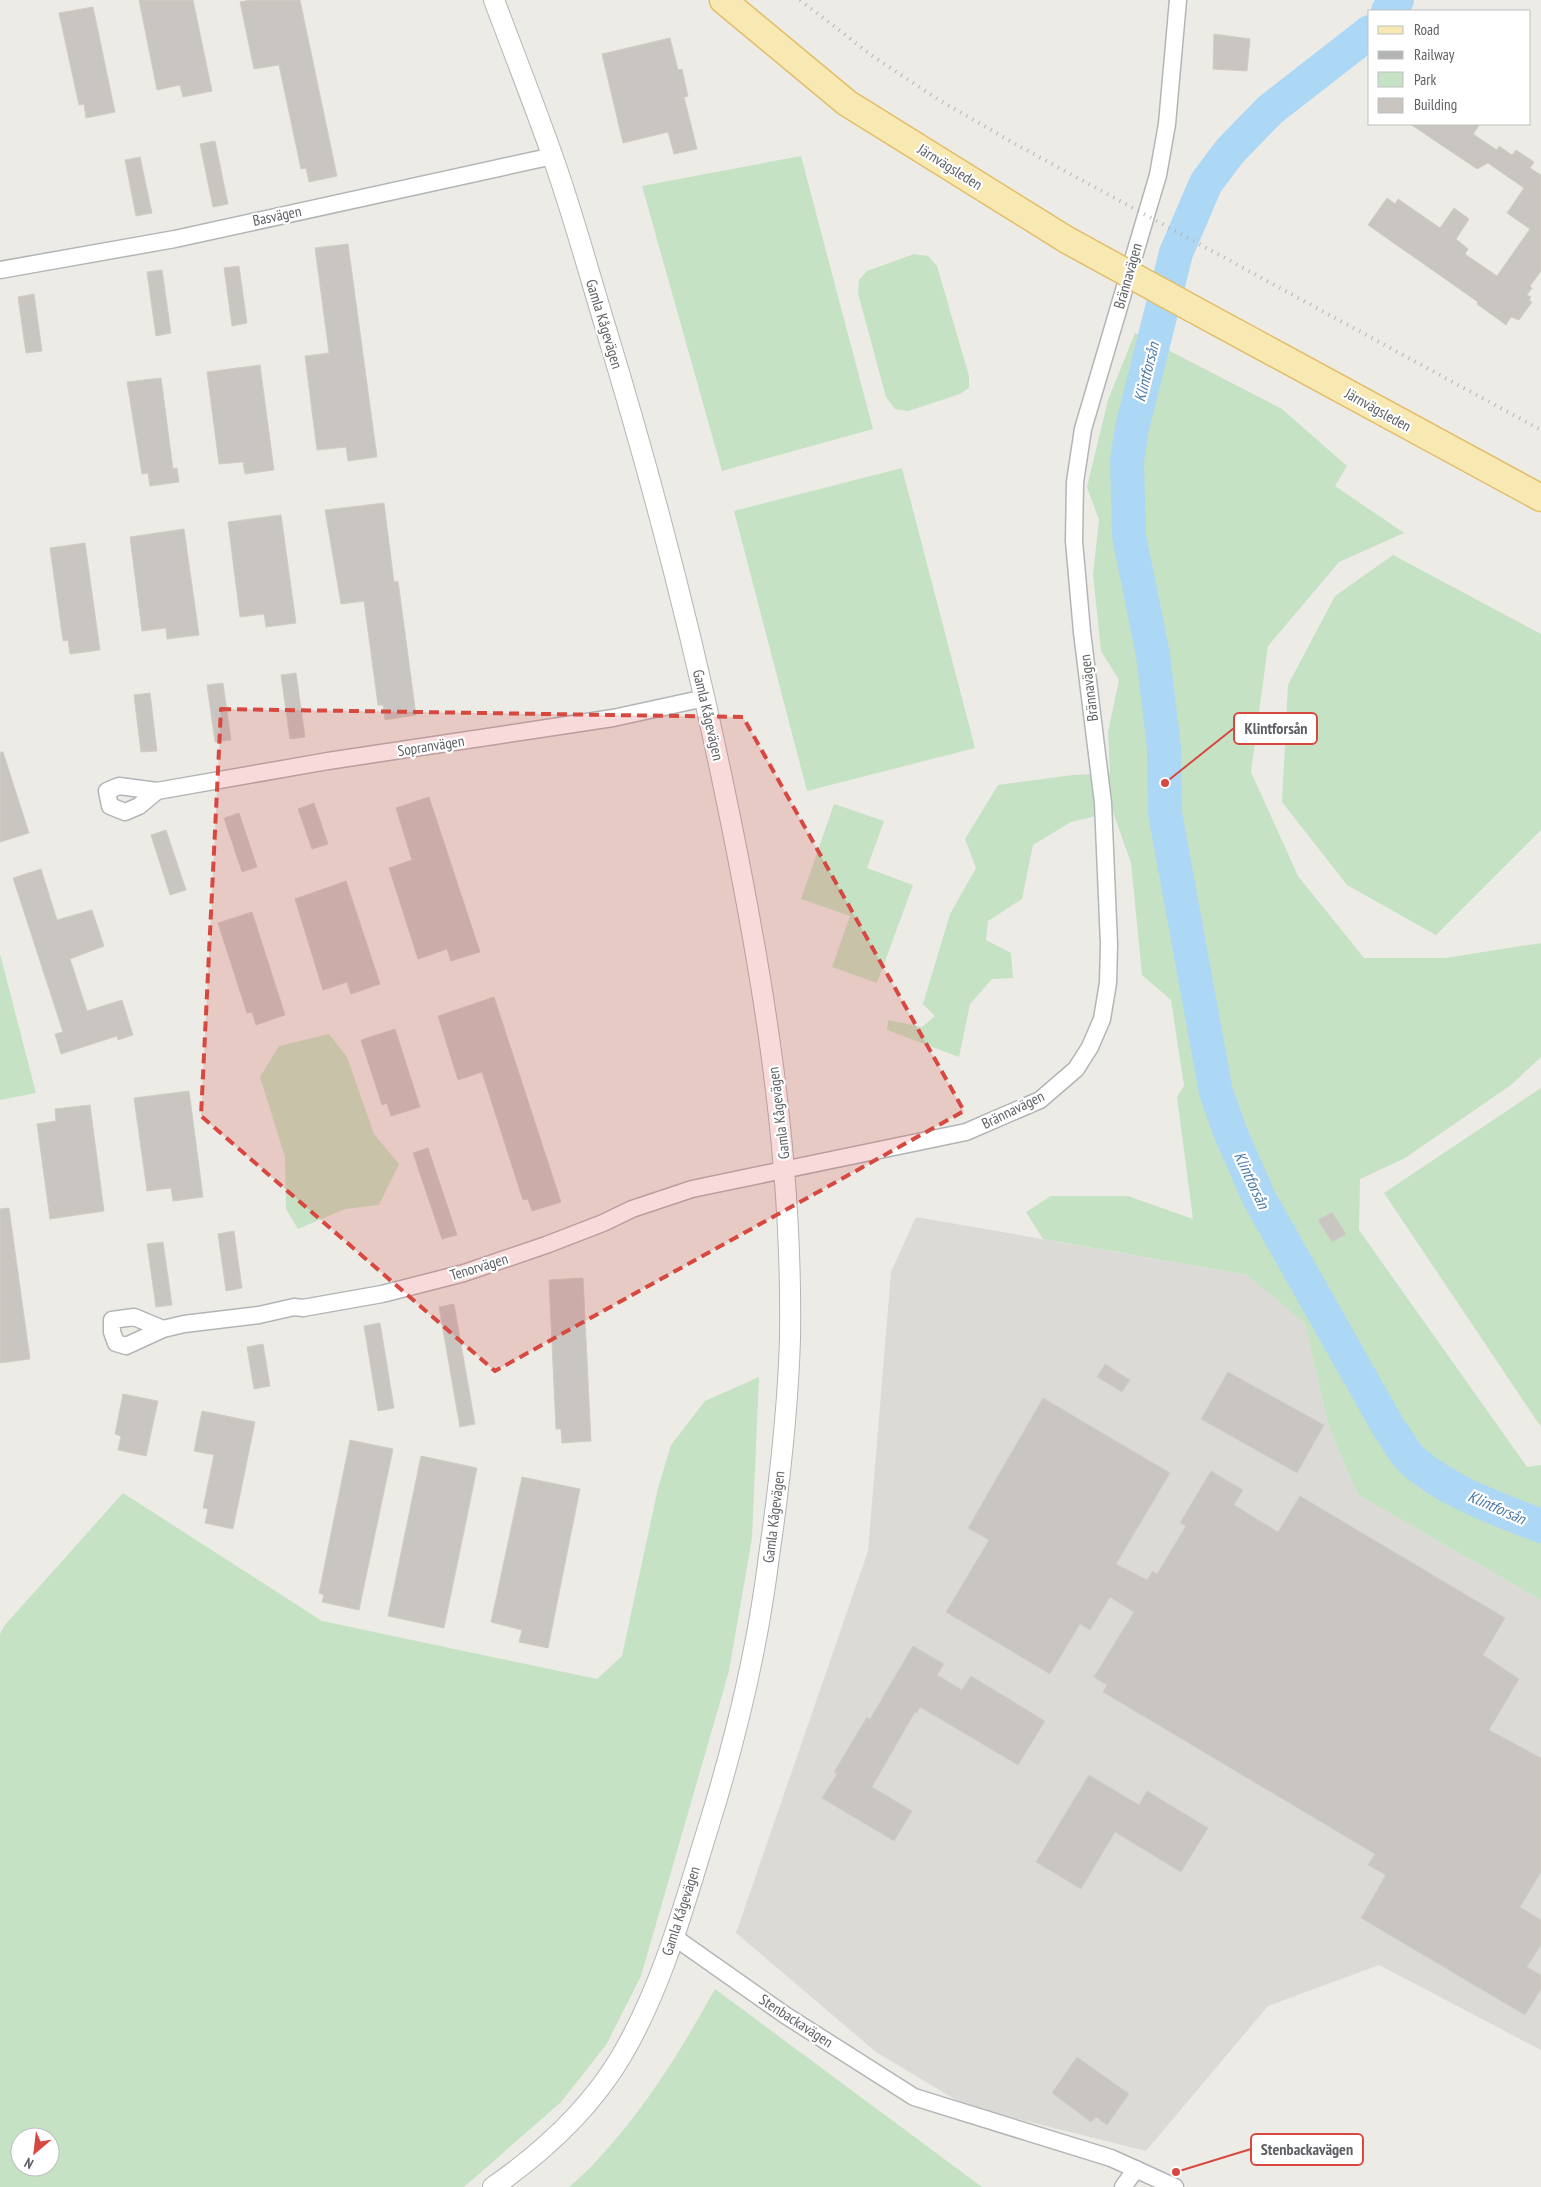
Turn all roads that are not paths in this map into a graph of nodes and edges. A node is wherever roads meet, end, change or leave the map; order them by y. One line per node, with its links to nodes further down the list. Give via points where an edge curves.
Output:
1 (494, 0): 4 (street, Gamla Kågevägen)
2 (724, 0): 6 (main road, Järnvägsleden, bridge, via 847,103 1067,240)
3 (1178, 0): 9 (street, Brännavägen, via 1167,124 1158,175 1083,429 1075,482 1075,550 1082,632 1103,803 1109,944 1108,983 1102,1019 1090,1047 1076,1068 1040,1100 966,1132)
4 (553, 156): 5 (street, Basvägen, via 175,239); 7 (street, Gamla Kågevägen, via 641,444)
5 (0, 270)
6 (1541, 498)
7 (706, 698): 8 (street, Sopranvägen, via 613,718); 9 (street, Gamla Kågevägen, via 749,907 770,1033)
8 (157, 790)
9 (785, 1169): 10 (street, Tenorvägen, via 692,1189 464,1273 382,1294); 11 (street, Gamla Kågevägen, via 790,1343 778,1490 765,1590 749,1676 715,1805)
10 (163, 1329)
11 (674, 1937): 12 (street, Stenbackavägen, via 785,2015 914,2097 1111,2158); 13 (street, Gamla Kågevägen, via 642,2017 614,2067 582,2109 548,2143)
12 (1136, 2169): 14 (street); 15 (street, Stenbackavägen)
13 (494, 2187)
14 (1123, 2187)
15 (1175, 2187)

